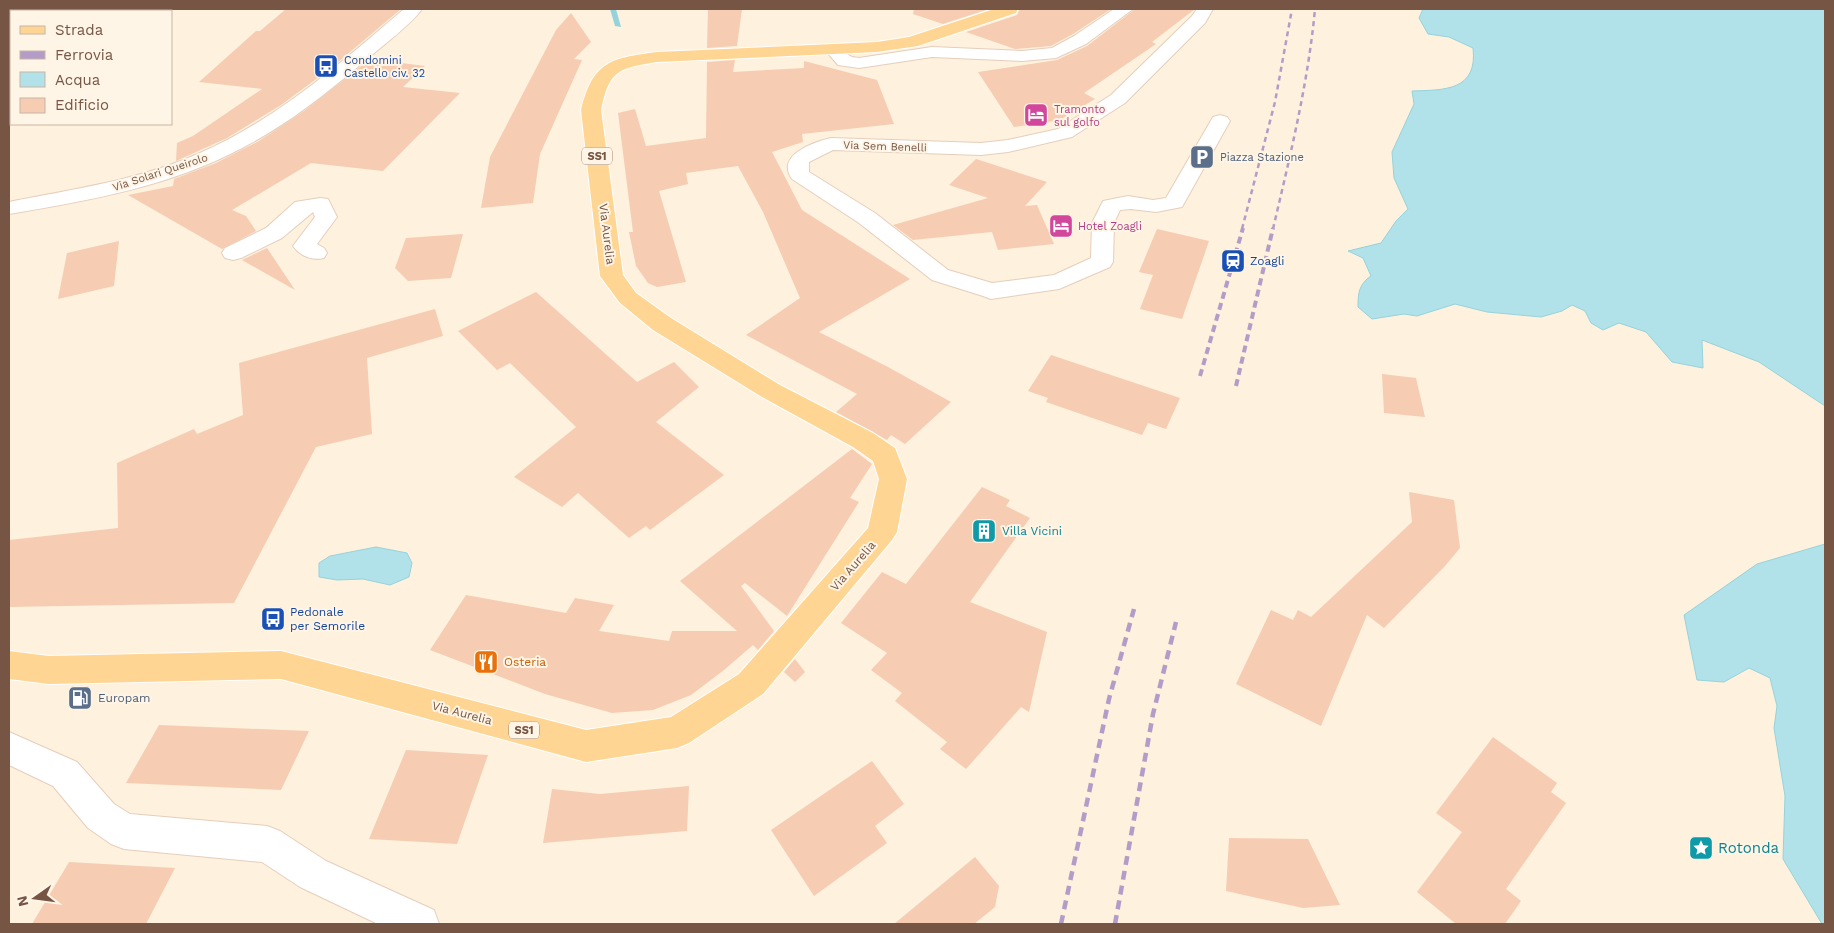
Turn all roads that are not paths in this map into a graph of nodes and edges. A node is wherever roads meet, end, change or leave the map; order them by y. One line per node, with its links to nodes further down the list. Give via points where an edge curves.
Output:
1 (414, 9): 7 (street, Via Solari Queirolo, via 342,71 263,129 206,158 127,185)
2 (1010, 9): 5 (main road, Via Aurelia / SS1, via 912,42)
3 (1125, 9): 5 (street, via 1056,53 1022,56 932,52 860,62 844,61)
4 (1205, 9): 6 (street, Via Sem Benelli, via 1199,19 1118,99 1064,133 981,149 831,144 799,160 799,175 867,218 940,275 991,291 1059,282 1102,262 1103,223 1111,206 1123,202 1150,206 1174,202)
5 (834, 50): 10 (main road, Via Aurelia / SS1, via 629,61 608,70 599,81 591,110 612,276 628,298 662,324 763,386 885,455 893,479 882,532 751,684 677,732 586,746 281,665 49,670)
6 (1220, 121)
7 (9, 208)
8 (233, 253): 9 (street, via 274,233 303,207 320,204 326,217 304,246)
9 (316, 253)
10 (9, 665)
11 (9, 748): 12 (street, via 65,774 101,816 124,831 267,844 313,874)
12 (420, 924)

